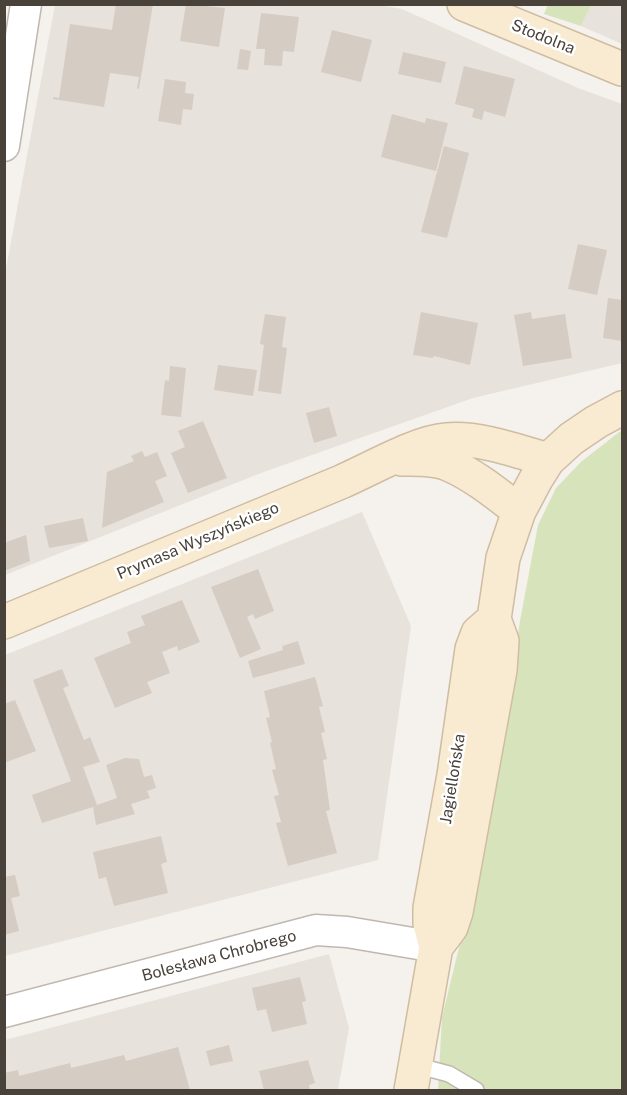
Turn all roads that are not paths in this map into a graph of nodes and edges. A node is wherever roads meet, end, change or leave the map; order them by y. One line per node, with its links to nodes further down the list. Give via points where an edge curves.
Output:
1 (26, 4): 4 (street)
2 (464, 4): 3 (street, Stodolna)
3 (622, 69)
4 (4, 146)
5 (622, 408): 7 (street, via 571,439)
6 (391, 460): 7 (street, Prymasa Wyszyńskiego, via 445,440 483,443); 8 (street, Prymasa Wyszyńskiego, via 447,463); 9 (street, Prymasa Wyszyńskiego)
7 (548, 460): 8 (street)
8 (519, 510): 10 (street, Jagiellońska, via 503,558 494,619 478,633 472,649 430,908)
9 (4, 622)
10 (436, 947): 11 (street, Bolesława Chrobrego, via 316,930); 12 (street, Jagiellońska)
11 (4, 1012)
12 (413, 1078): 13 (lane, via 449,1074)
13 (476, 1090)

